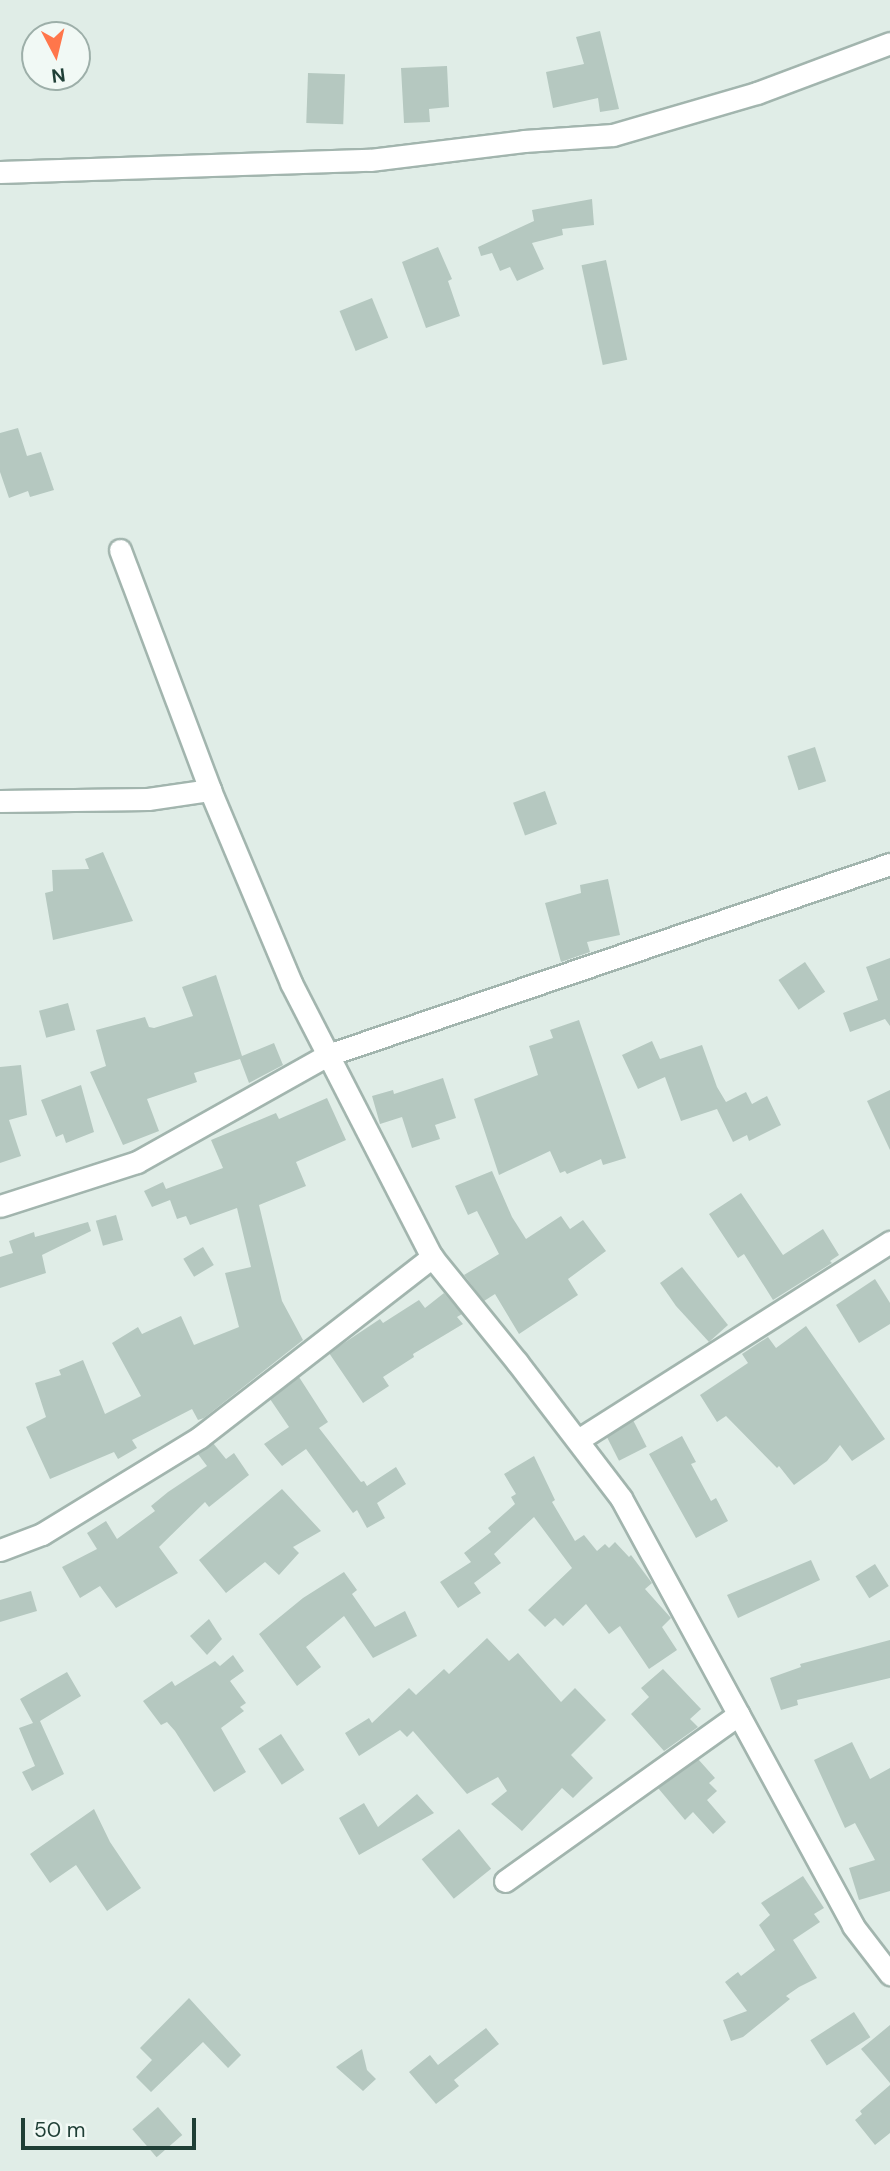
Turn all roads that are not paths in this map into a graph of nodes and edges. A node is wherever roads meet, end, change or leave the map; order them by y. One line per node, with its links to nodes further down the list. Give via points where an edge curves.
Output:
1 (890, 43): 2 (street, via 757,93 613,135 370,160)
2 (0, 172)
3 (120, 550): 4 (street)
4 (210, 790): 5 (street, via 148,799); 7 (street, via 291,984)
5 (0, 801)
6 (890, 864): 7 (street)
7 (328, 1055): 8 (street, via 137,1162); 10 (street)
8 (0, 1206)
9 (890, 1242): 11 (street)
10 (432, 1257): 11 (street); 12 (street, via 200,1437 42,1534)
11 (578, 1440): 13 (street, via 621,1498)
12 (0, 1550)
13 (738, 1714): 14 (street); 15 (street, via 853,1926)
14 (505, 1881)
15 (890, 1974)

